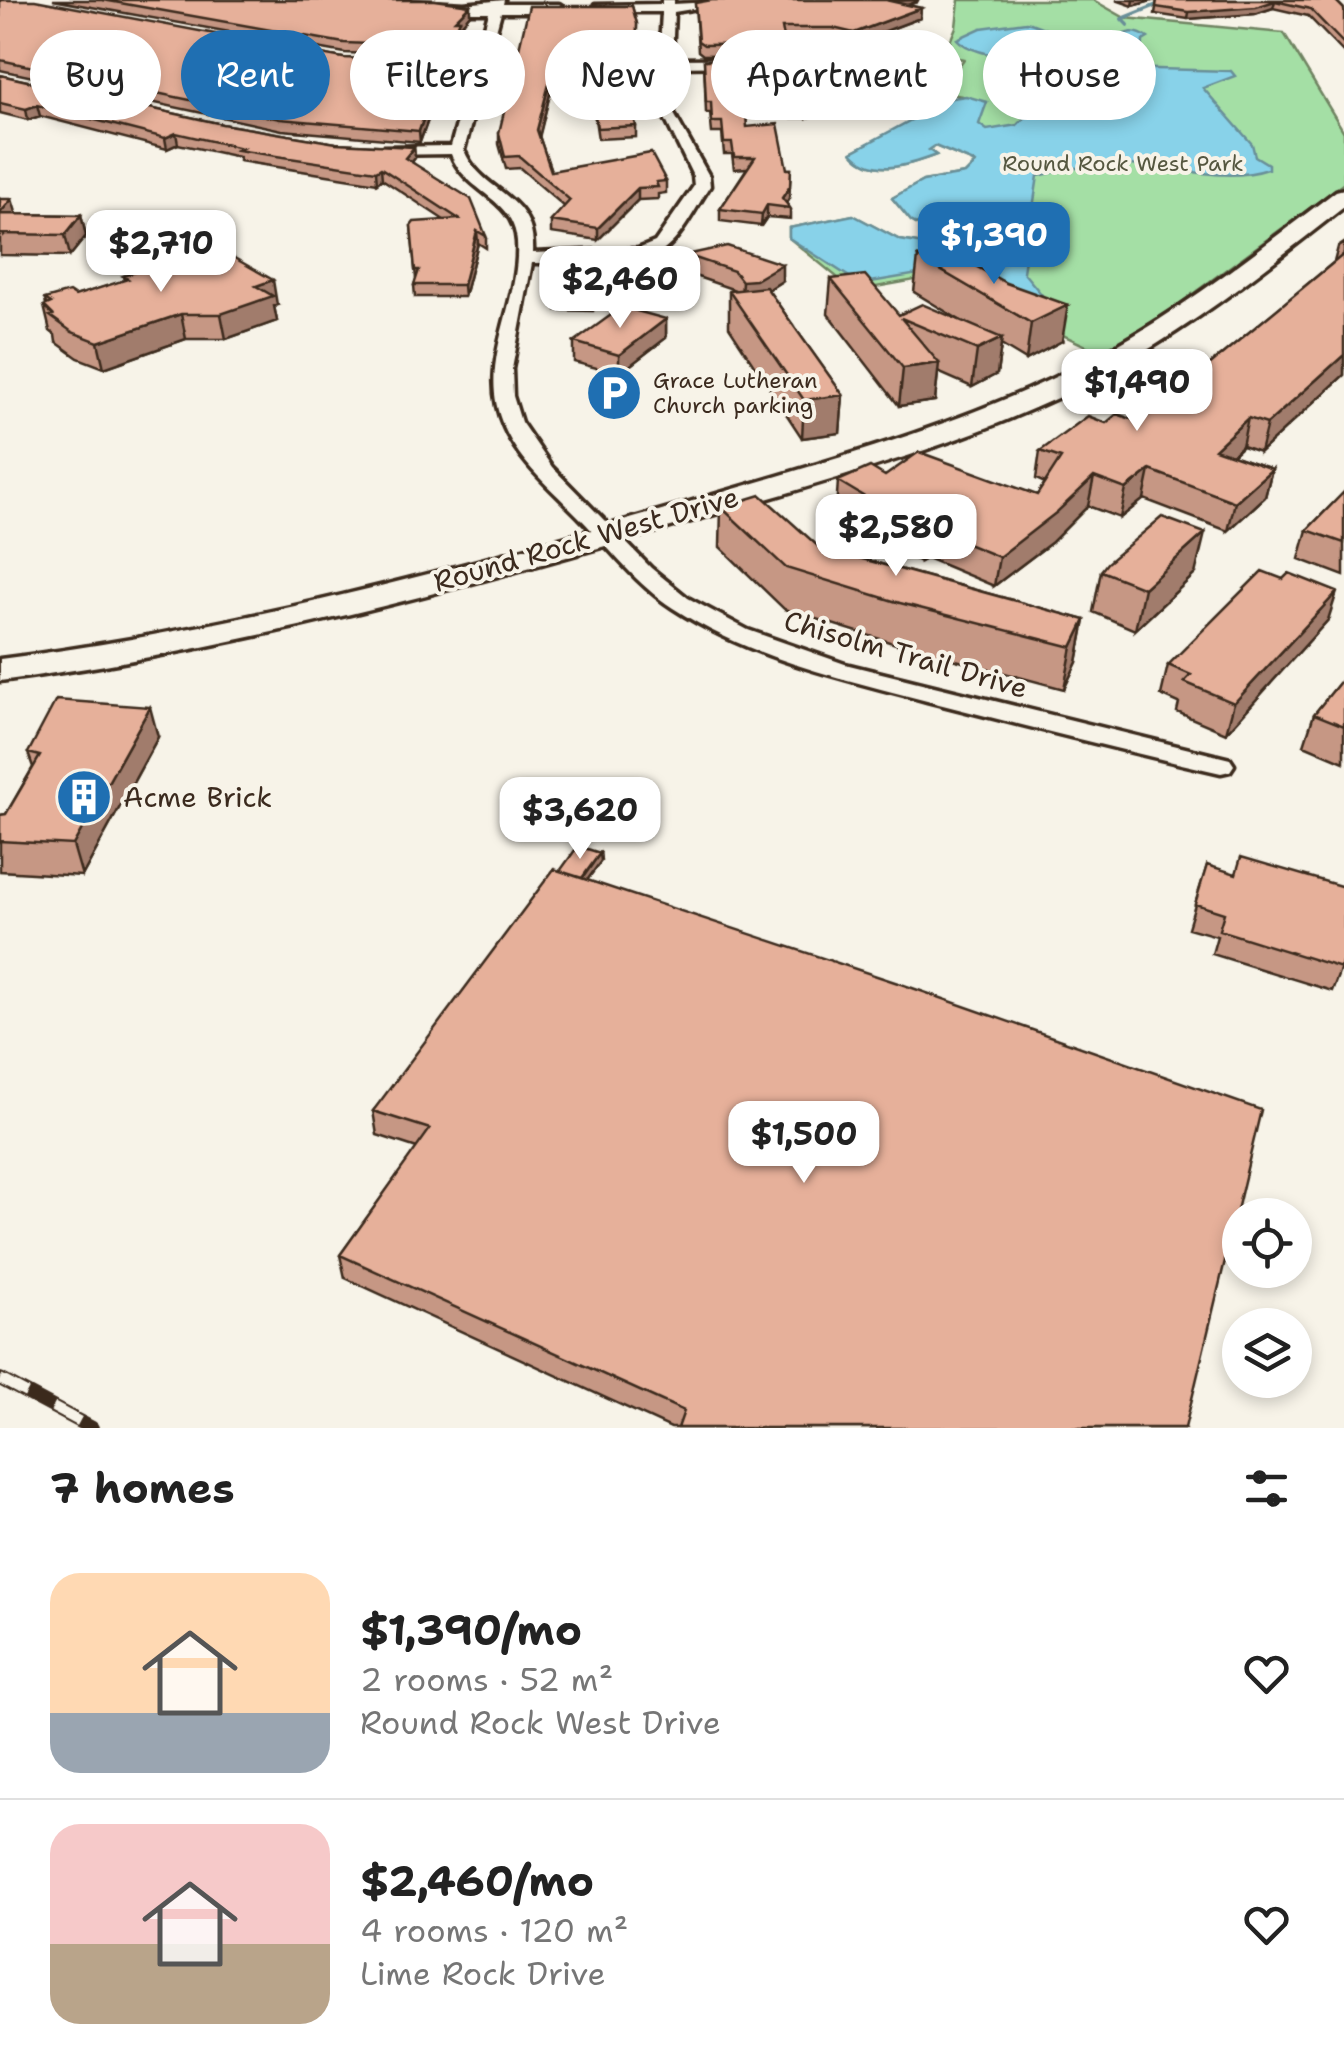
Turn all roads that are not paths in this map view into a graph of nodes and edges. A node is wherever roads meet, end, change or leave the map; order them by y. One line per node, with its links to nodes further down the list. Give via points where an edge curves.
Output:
1 (400, 0): 3 (street)
2 (740, 0): 4 (street)
3 (497, 4): 4 (street); 5 (street)
4 (667, 4): 6 (street)
5 (490, 30)
6 (667, 30)
7 (465, 120): 10 (street)
8 (670, 120): 12 (street, via 701,176 699,196 661,245 642,254)
9 (360, 150): 10 (street)
10 (456, 150): 12 (street, via 473,179 516,212)
11 (1344, 196): 13 (street, Round Rock West Drive, via 1186,314 1020,404 852,464)
12 (524, 258): 13 (street, Chisolm Trail Drive, via 502,380 510,421 528,454)
13 (608, 534): 14 (street, Round Rock West Drive, via 264,628); 15 (street, Chisolm Trail Drive, via 676,600 758,643 1128,746)
14 (0, 670)
15 (1221, 765)

